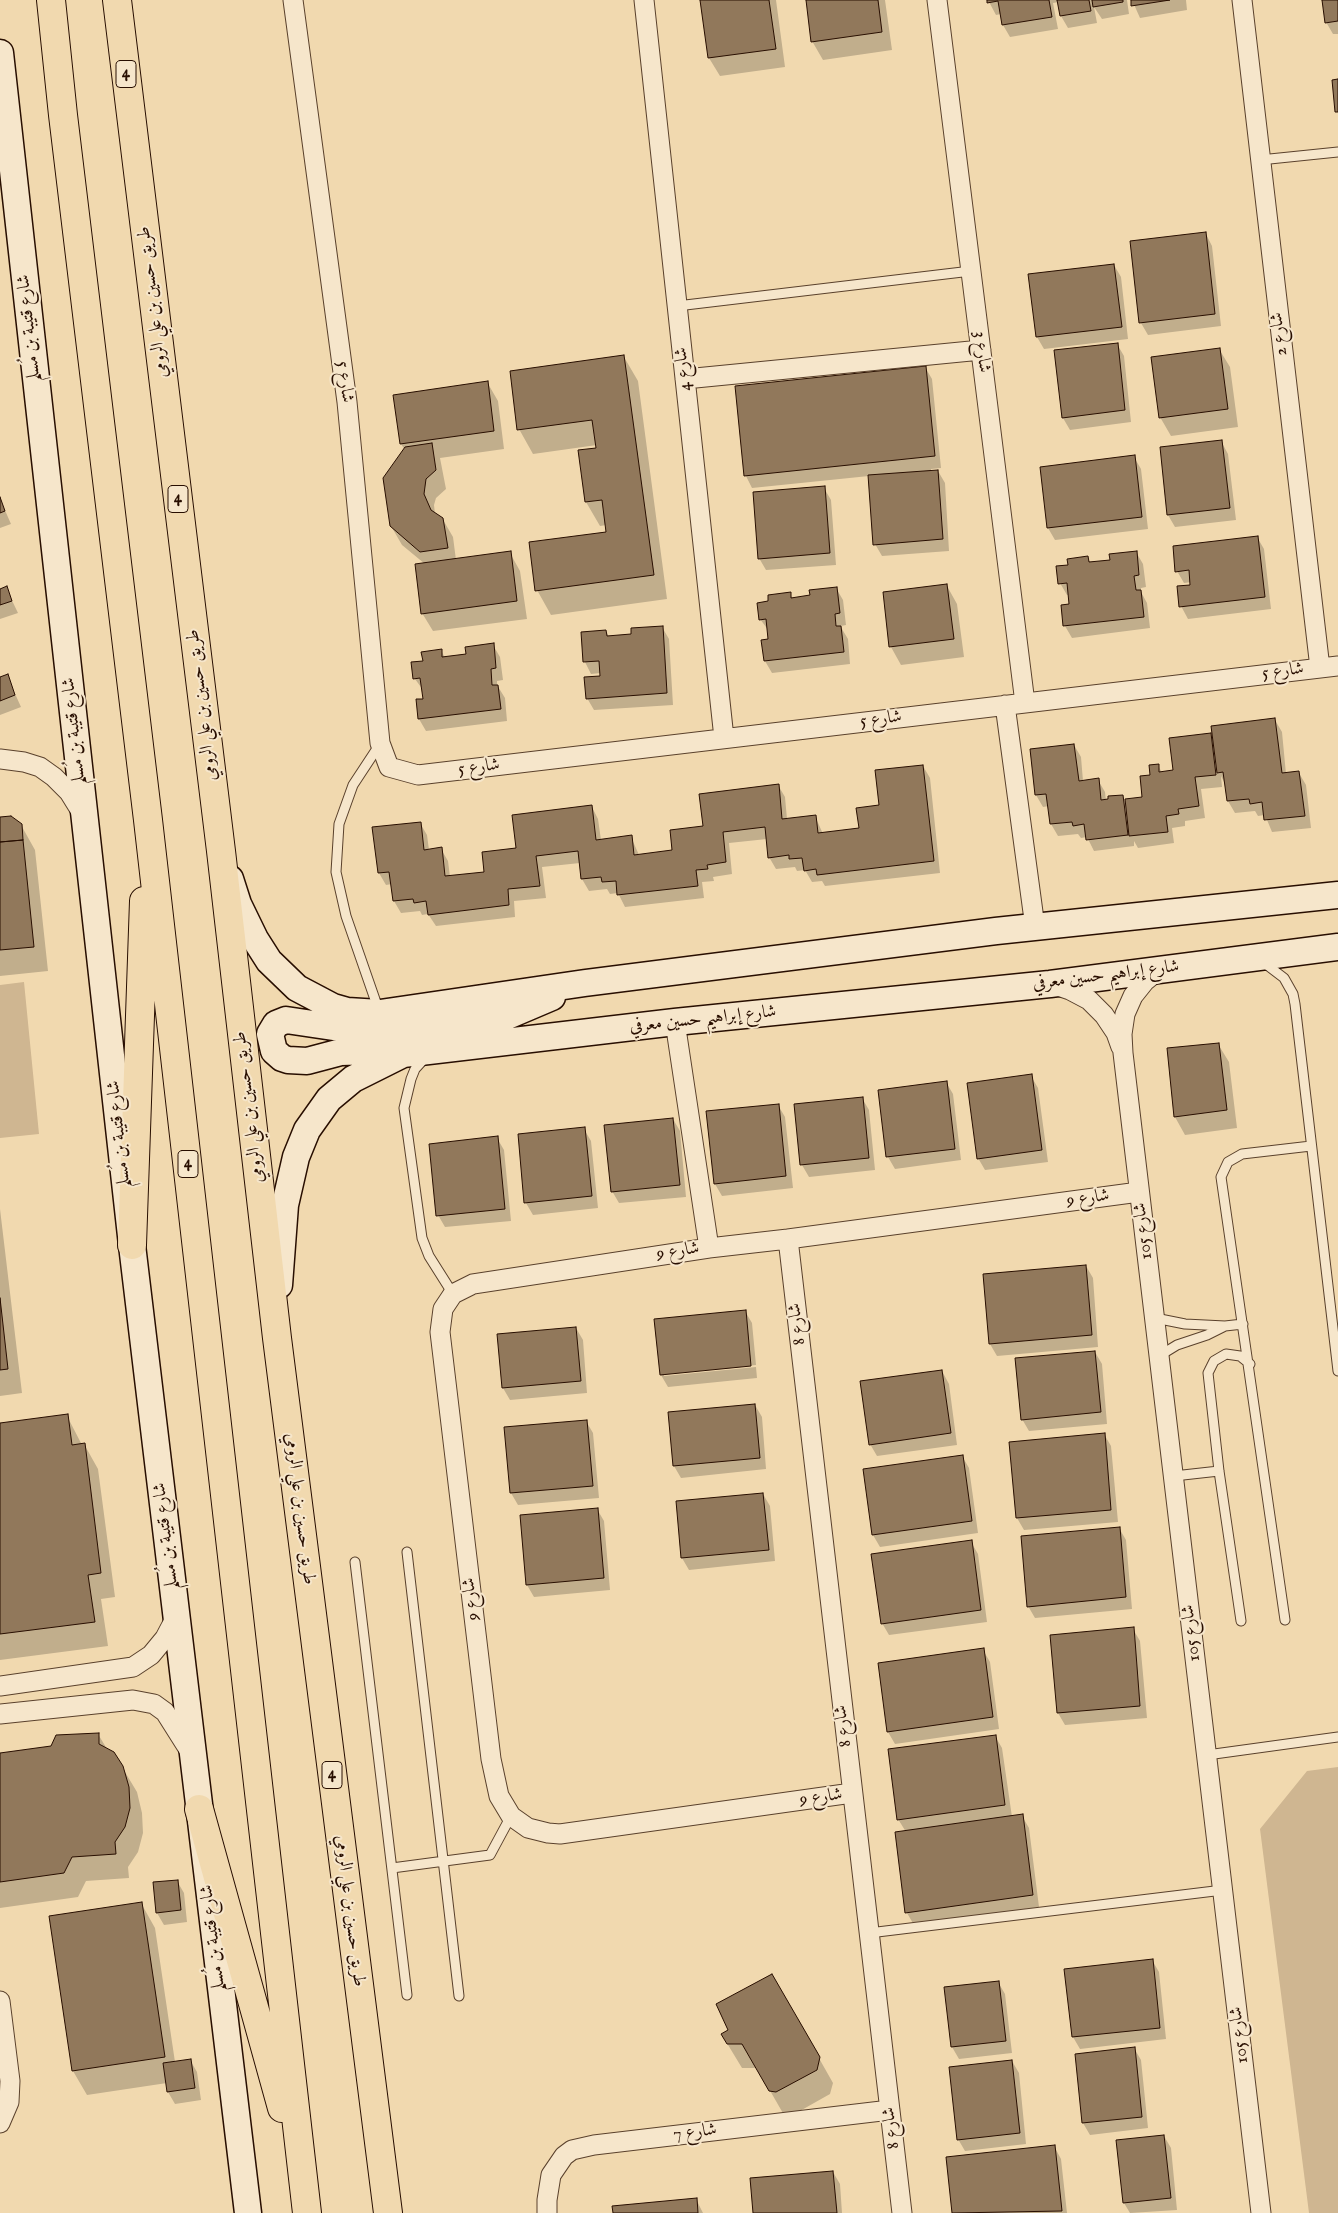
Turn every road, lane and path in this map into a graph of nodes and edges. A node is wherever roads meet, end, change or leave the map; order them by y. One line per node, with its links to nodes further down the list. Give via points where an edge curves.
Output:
1 (44, 0): 10 (highway)
2 (51, 0): 10 (highway, 4)
3 (117, 0): 11 (highway, طريق حسين بن علي الرومي / 4)
4 (130, 0): 11 (highway)
5 (293, 0): 22 (street, شارع 5, via 347,402)
6 (644, 0): 15 (street, شارع 4)
7 (937, 0): 14 (street, شارع 3)
8 (1242, 0): 13 (street, شارع 2)
9 (0, 53): 24 (street, شارع قتيبة بن مُسلم)
10 (63, 115): 25 (highway, 4)
11 (135, 148): 26 (highway, طريق حسين بن علي الرومي / 4)
12 (1338, 152): 13 (lane)
13 (1260, 160): 18 (street, شارع 2)
14 (971, 271): 15 (lane); 16 (street, شارع 3)
15 (677, 306): 17 (street, شارع 4)
16 (980, 350): 17 (street); 19 (street, شارع 3)
17 (685, 379): 21 (street, شارع 4)
18 (1329, 667): 19 (street, شارع 5)
19 (1025, 703): 20 (street, شارع 5)
20 (1005, 705): 21 (street, شارع 5); 28 (street)
21 (724, 738): 22 (street, شارع 5, via 418,775 390,767)
22 (380, 743): 34 (lane, via 354,785 339,824 336,872 346,916)
23 (0, 760): 24 (street, via 40,767 69,792)
24 (84, 817): 42 (street, شارع قتيبة بن مُسلم)
25 (148, 820): 42 (highway); 77 (highway, 4)
26 (221, 851): 34 (street, via 238,904 254,939 269,961 297,988 333,1007); 48 (highway, طريق حسين بن علي الرومي / 4)
27 (1338, 895): 28 (street)
28 (1035, 927): 32 (street)
29 (1338, 947): 30 (street, شارع إبراهيم حسين معرفي)
30 (1252, 956): 31 (street, شارع إبراهيم حسين معرفي); 39 (lane, via 1277,972 1293,994)
31 (1160, 969): 33 (street, شارع إبراهيم حسين معرفي); 37 (street, شارع 105, via 1133,996 1125,1014)
32 (585, 983): 34 (street); 38 (street, via 505,1017 391,1031 360,1031 286,1020 276,1024 270,1034 274,1051 288,1060 307,1061 342,1052)
33 (1050, 984): 35 (street, شارع إبراهيم حسين معرفي); 37 (street, شارع 105, via 1089,1000 1116,1033)
34 (380, 1013)
35 (675, 1022): 36 (street, شارع إبراهيم حسين معرفي); 43 (street, شارع 9)
36 (431, 1051): 38 (street, شارع إبراهيم حسين معرفي); 44 (lane, via 415,1069 404,1108 422,1238 429,1256)
37 (1123, 1053): 40 (street, شارع 105)
38 (403, 1054): 48 (street, شارع إبراهيم حسين معرفي, via 354,1079 329,1099 307,1130 296,1157 285,1205)
39 (1311, 1146): 46 (lane, via 1242,1154 1228,1162 1224,1169 1222,1185); 49 (lane)
40 (1140, 1192): 41 (street, شارع 9); 45 (street, شارع 105)
41 (788, 1240): 43 (street, شارع 9); 65 (street, شارع 8)
42 (132, 1244): 57 (street, شارع قتيبة بن مُسلم)
43 (708, 1248): 44 (street, شارع 9, via 473,1284)
44 (453, 1294): 67 (street, شارع 9, via 443,1309 440,1332 492,1759 499,1796)
45 (1155, 1318): 47 (lane, via 1174,1323); 50 (street, شارع 105)
46 (1243, 1324): 47 (lane); 51 (lane)
47 (1225, 1326): 50 (lane, via 1177,1344)
48 (277, 1338): 79 (highway, طريق حسين بن علي الرومي / 4)
49 (1337, 1354): 52 (lane)
50 (1159, 1356): 54 (street, شارع 105)
51 (1250, 1364): 53 (lane, via 1240,1356 1226,1354 1214,1361 1208,1372); 58 (lane)
52 (1338, 1371)
53 (1219, 1471): 54 (lane); 59 (lane)
54 (1174, 1476): 64 (street, شارع 105)
55 (407, 1552): 68 (lane)
56 (355, 1562): 69 (lane)
57 (177, 1615): 60 (street, via 151,1655 132,1667); 63 (street, شارع قتيبة بن مُسلم)
58 (1285, 1620)
59 (1241, 1621)
60 (0, 1686)
61 (0, 1714): 63 (street, via 133,1700 154,1704 165,1712)
62 (1338, 1737): 64 (lane)
63 (193, 1755): 66 (street, شارع قتيبة بن مُسلم)
64 (1207, 1755): 70 (street, شارع 105)
65 (852, 1793): 67 (street, شارع 9, via 560,1834 528,1828); 71 (street, شارع 8)
66 (199, 1809): 77 (highway); 78 (street, شارع قتيبة بن مُسلم)
67 (511, 1816): 68 (lane, via 490,1855)
68 (444, 1861): 69 (lane); 73 (lane)
69 (392, 1868): 72 (lane)
70 (1223, 1890): 71 (lane); 82 (street, شارع 105)
71 (869, 1932): 75 (street, شارع 8)
72 (407, 1995)
73 (459, 1996)
74 (0, 2001): 76 (street, via 10,2081 9,2102)
75 (890, 2110): 80 (street, شارع 7, via 572,2150 551,2175); 81 (street, شارع 8)
76 (0, 2123)
77 (306, 2202)
78 (248, 2213)
79 (388, 2213)
80 (547, 2213)
81 (902, 2213)
82 (1261, 2213)

